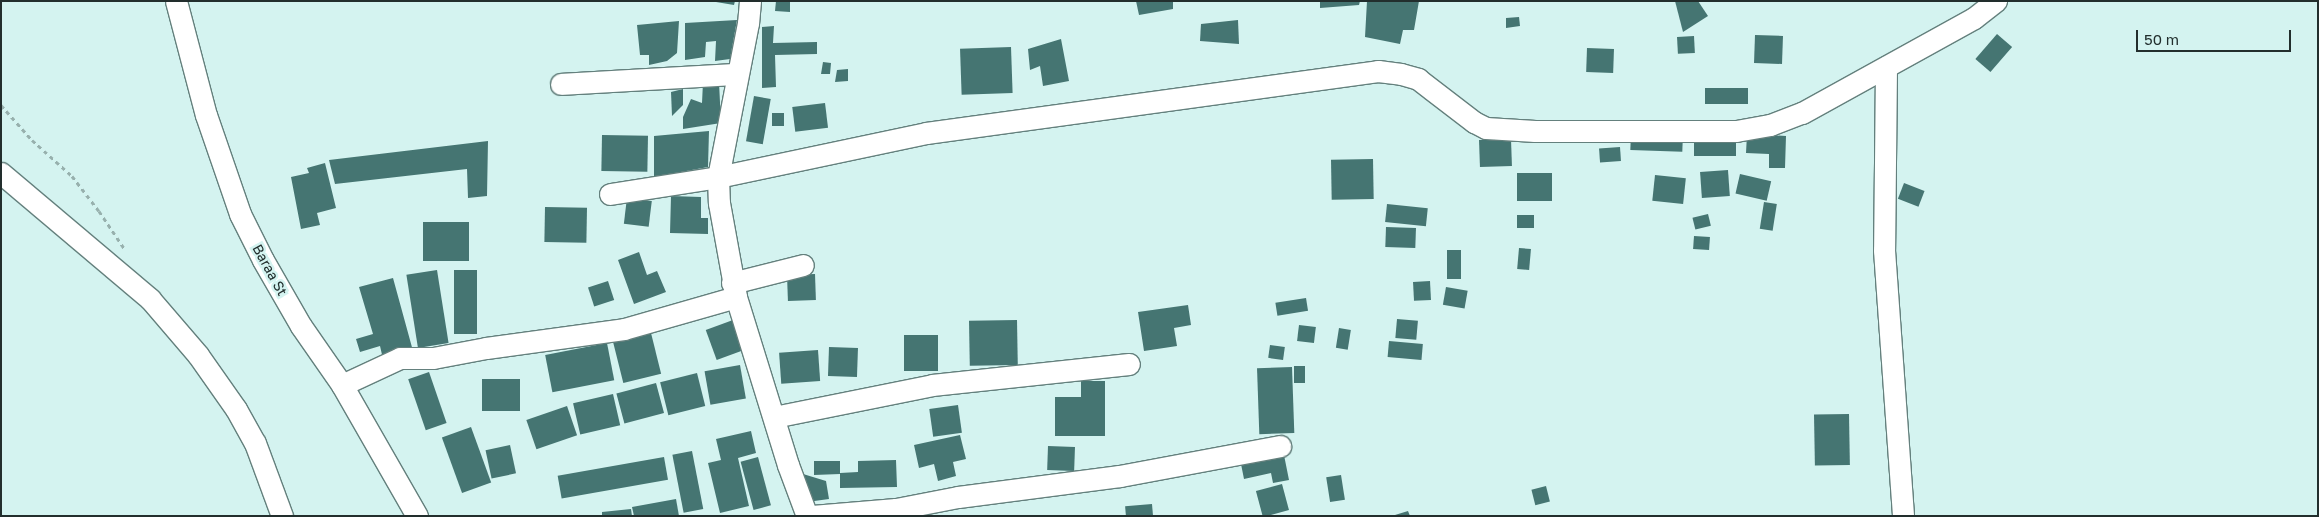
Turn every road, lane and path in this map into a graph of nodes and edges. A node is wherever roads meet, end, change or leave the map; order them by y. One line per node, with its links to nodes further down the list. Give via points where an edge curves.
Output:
1 (750, 1): 5 (street)
2 (1996, 1): 4 (street, via 1974,18)
3 (178, 2): 15 (street, Baraa St, via 206,115 240,214 301,326)
4 (1886, 67): 9 (street, via 1802,113 1770,125 1736,131 1486,128 1418,79 1378,71 926,133); 24 (street, via 1884,250)
5 (737, 74): 6 (street); 9 (street)
6 (561, 84)
7 (1, 105): 11 (path, via 32,140 72,176)
8 (1, 173): 19 (street, via 150,298 198,355 236,409 255,443)
9 (718, 178): 10 (street); 13 (street, via 718,203)
10 (610, 194)
11 (124, 249)
12 (803, 265): 13 (street)
13 (734, 290): 15 (street, via 624,329 433,358 400,358); 16 (street)
14 (1129, 364): 16 (street, via 932,385)
15 (342, 386): 20 (street, Baraa St)
16 (774, 417): 21 (street)
17 (1280, 446): 18 (street, via 1120,476 958,497)
18 (896, 509): 22 (street); 23 (street)
19 (282, 516)
20 (417, 516)
21 (807, 516)
22 (812, 516)
23 (917, 516)
24 (1902, 516)

